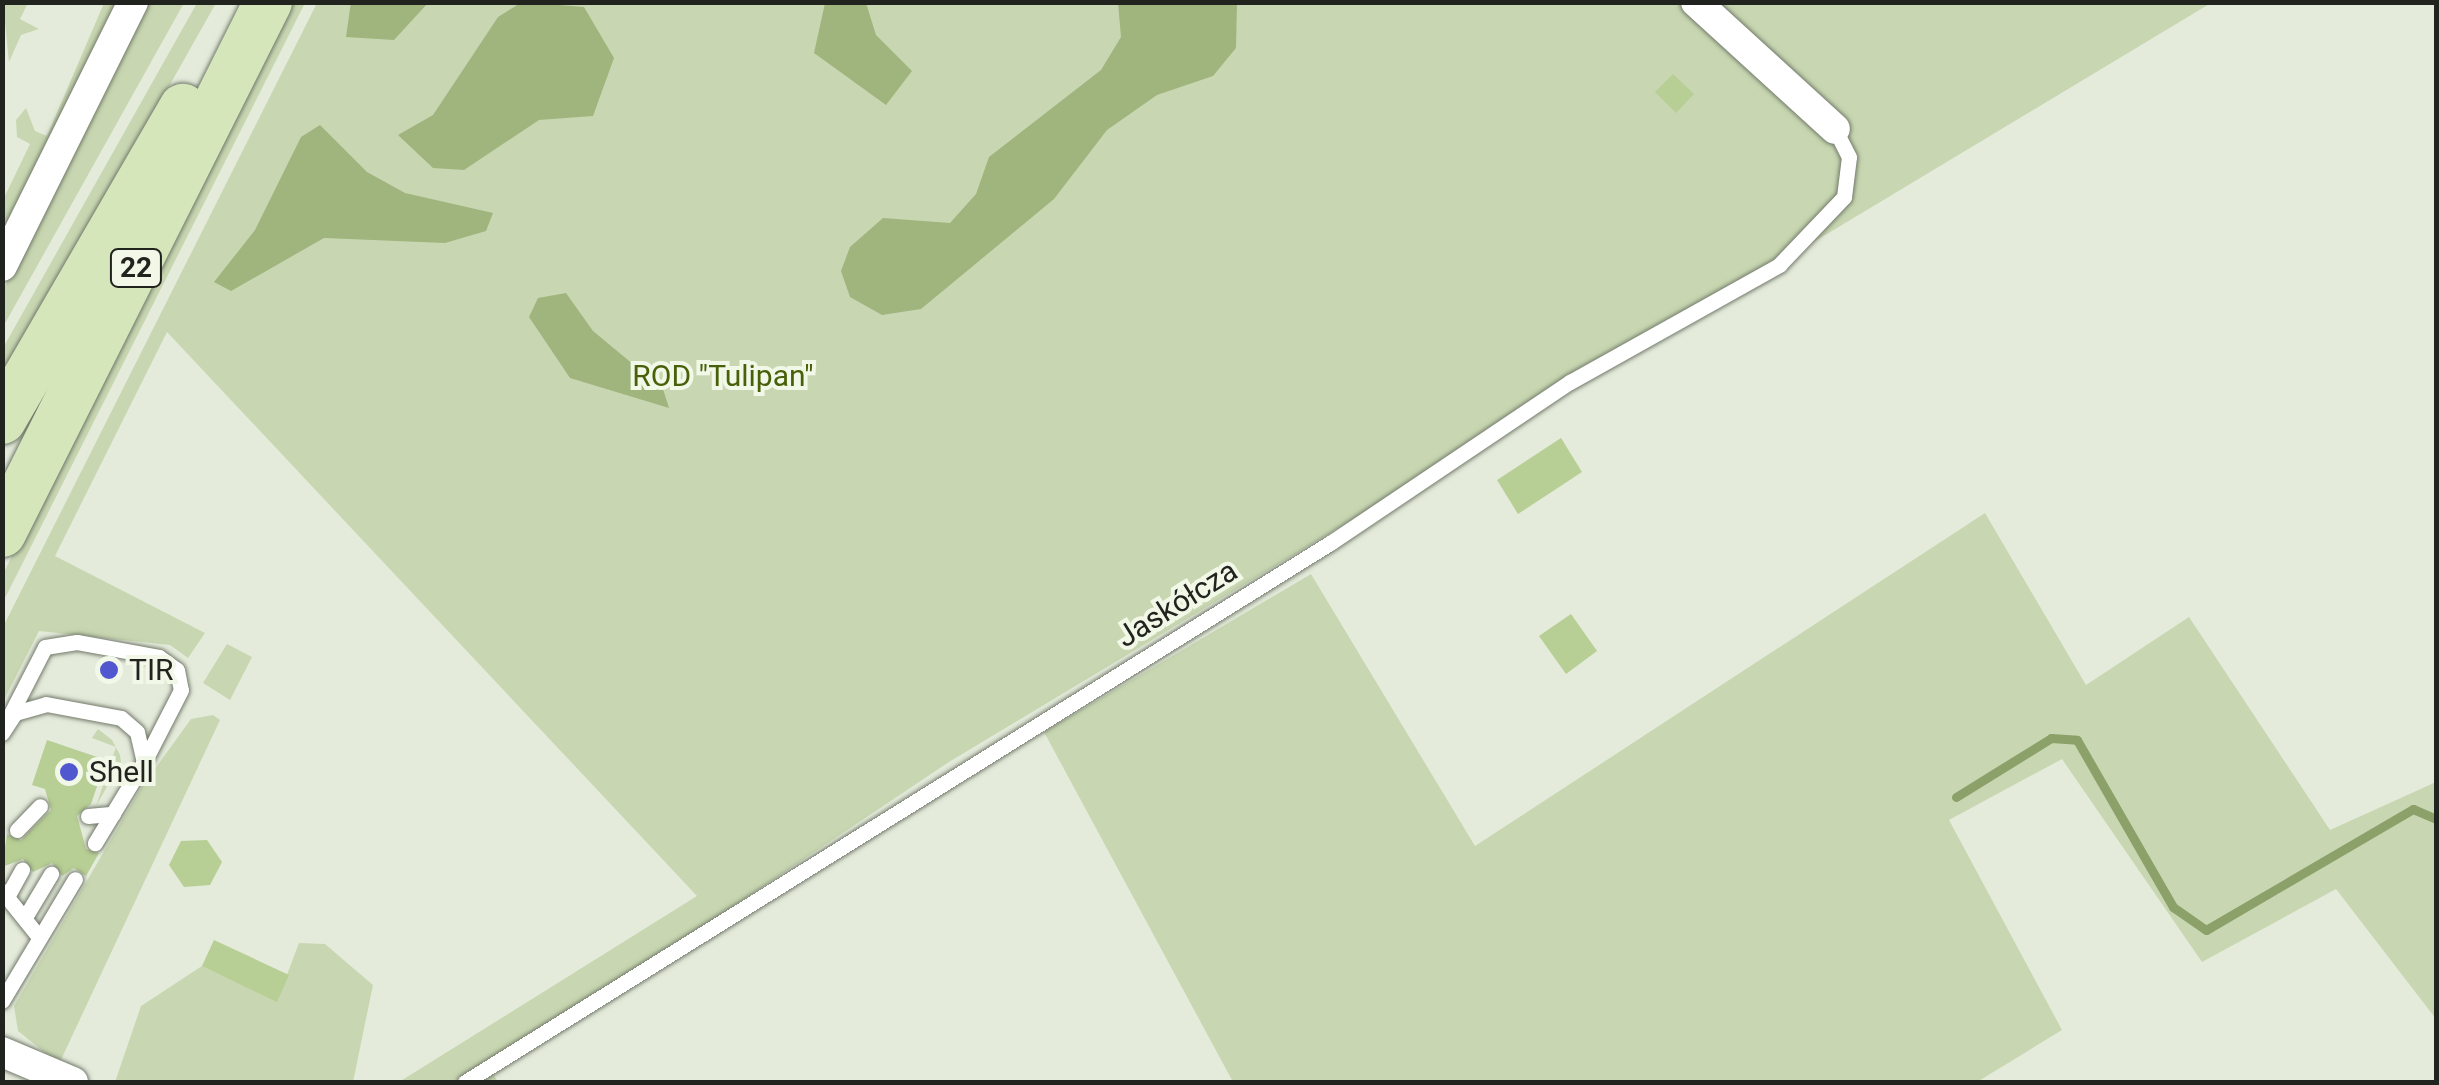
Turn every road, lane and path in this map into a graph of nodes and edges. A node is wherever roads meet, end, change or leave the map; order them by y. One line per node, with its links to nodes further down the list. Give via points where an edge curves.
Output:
1 (132, 2): 6 (street)
2 (237, 2): 7 (main road, 22)
3 (268, 2): 8 (main road, 22)
4 (1696, 2): 5 (street)
5 (1836, 129): 25 (lane, Jaskółcza, via 1850,157 1844,197 1779,265 1570,382 1330,543)
6 (2, 266)
7 (2, 420)
8 (2, 532)
9 (5, 727): 10 (lane, via 40,704 121,718 137,732); 10 (lane, via 46,647 77,642 158,656 177,670 181,690)
10 (144, 762): 12 (lane)
11 (40, 806): 14 (lane)
12 (113, 814): 13 (lane); 15 (lane)
13 (88, 816)
14 (17, 830)
15 (95, 844)
16 (22, 870): 19 (lane)
17 (51, 874): 20 (lane)
18 (74, 879): 21 (lane)
19 (5, 893): 20 (lane)
20 (28, 914): 21 (lane)
21 (40, 937): 22 (lane)
22 (2, 1001)
23 (2, 1052): 24 (street)
24 (73, 1082)
25 (465, 1082)

